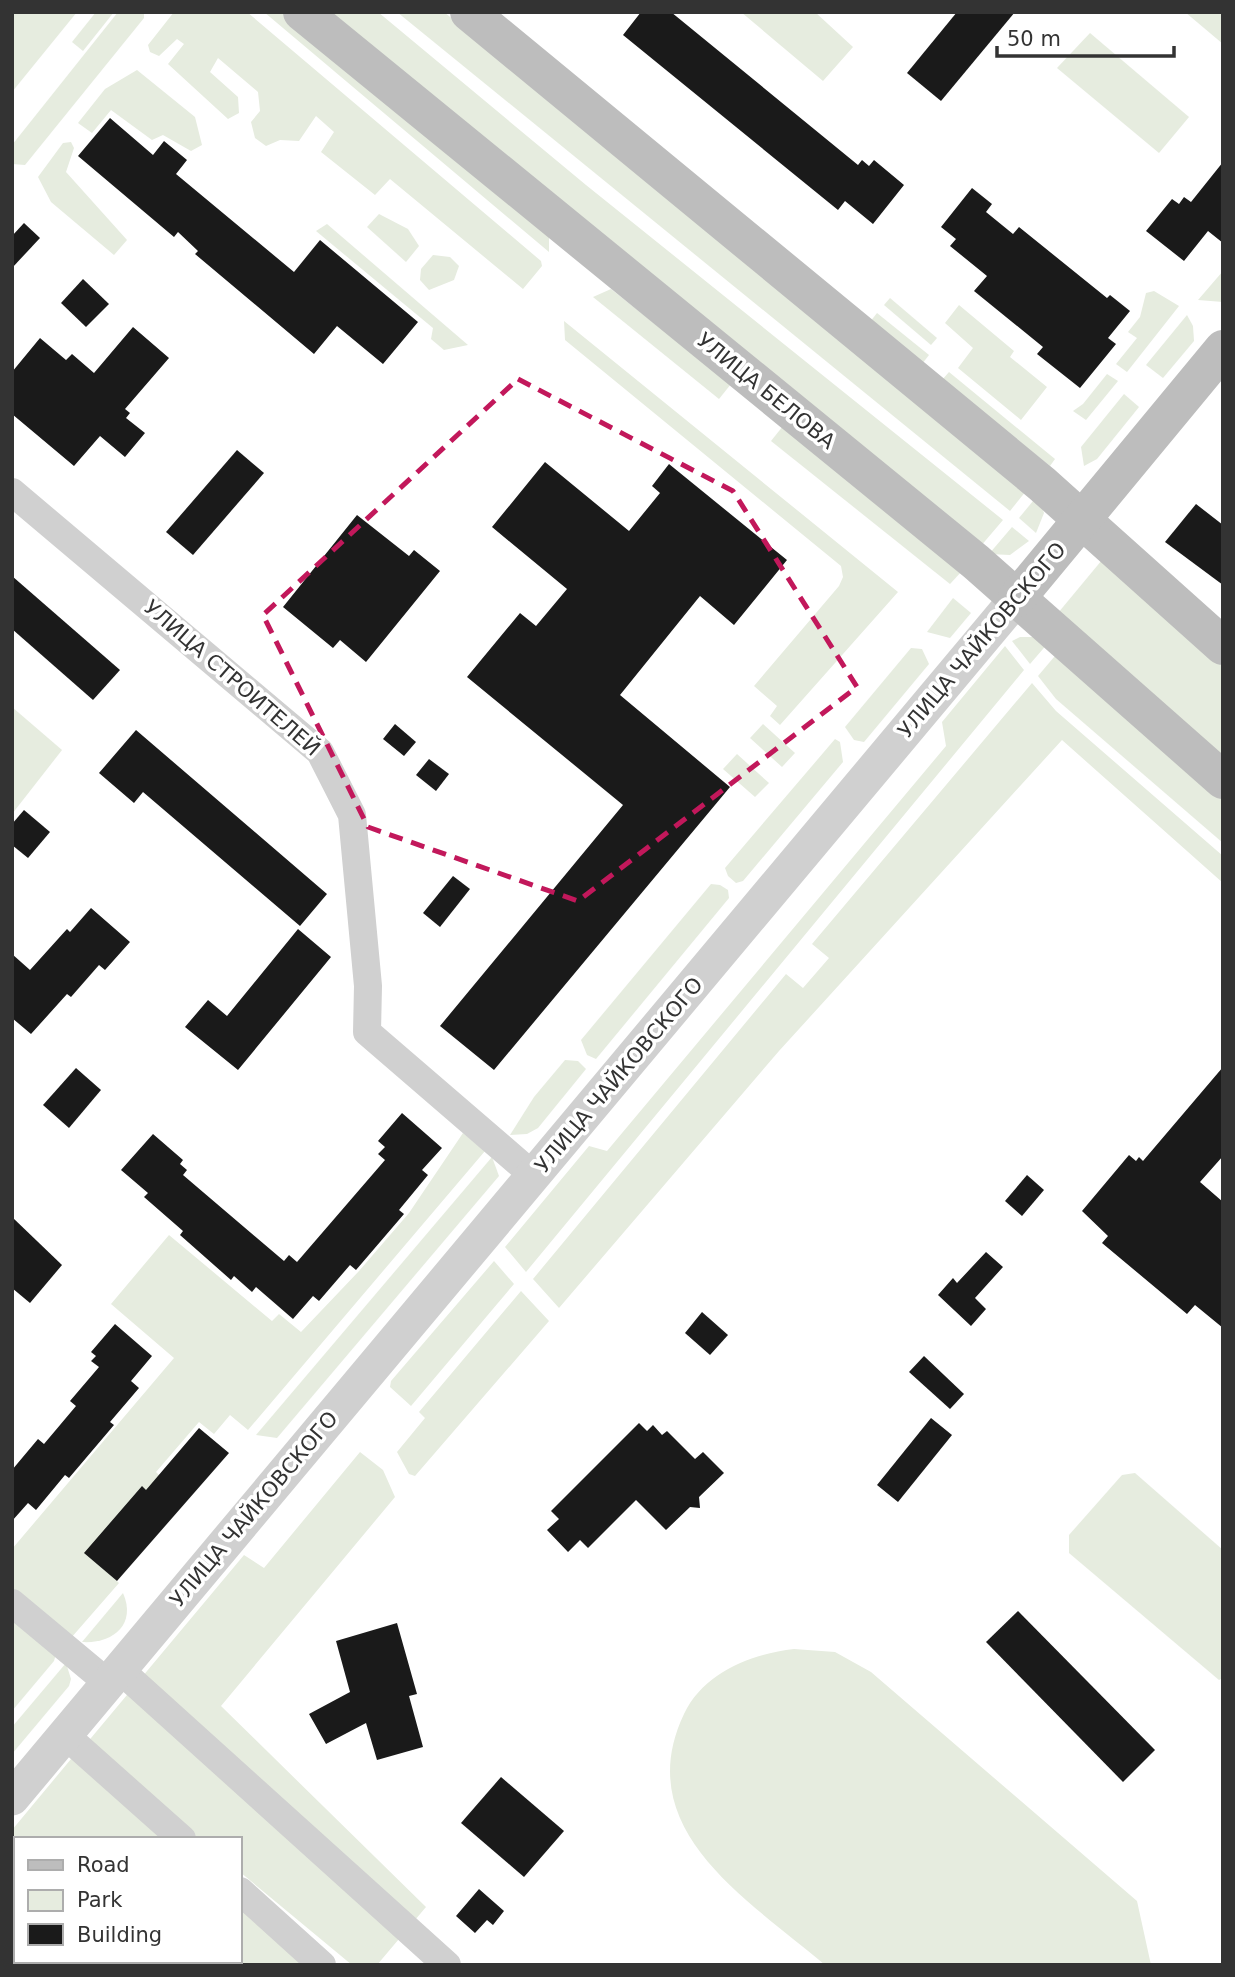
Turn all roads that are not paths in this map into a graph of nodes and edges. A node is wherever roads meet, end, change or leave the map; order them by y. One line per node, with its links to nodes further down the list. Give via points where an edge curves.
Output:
1 (302, 12): 6 (main road, УЛИЦА БЕЛОВА)
2 (468, 12): 5 (main road)
3 (1223, 349): 5 (main road, УЛИЦА ЧАЙКОВСКОГО)
4 (12, 492): 9 (street, УЛИЦА СТРОИТЕЛЕЙ, via 320,752 352,814 368,986 367,1032)
5 (1083, 520): 6 (main road, УЛИЦА ЧАЙКОВСКОГО); 7 (main road)
6 (1017, 598): 8 (main road, УЛИЦА БЕЛОВА); 9 (street, УЛИЦА ЧАЙКОВСКОГО)
7 (1223, 646)
8 (1223, 780)
9 (534, 1176): 11 (street, УЛИЦА ЧАЙКОВСКОГО)
10 (12, 1603): 11 (street)
11 (113, 1676): 12 (street, УЛИЦА ЧАЙКОВСКОГО); 17 (street)
12 (65, 1735): 13 (street, УЛИЦА ЧАЙКОВСКОГО); 14 (street)
13 (12, 1798)
14 (180, 1837)
15 (242, 1893): 16 (street)
16 (322, 1965)
17 (447, 1965)

